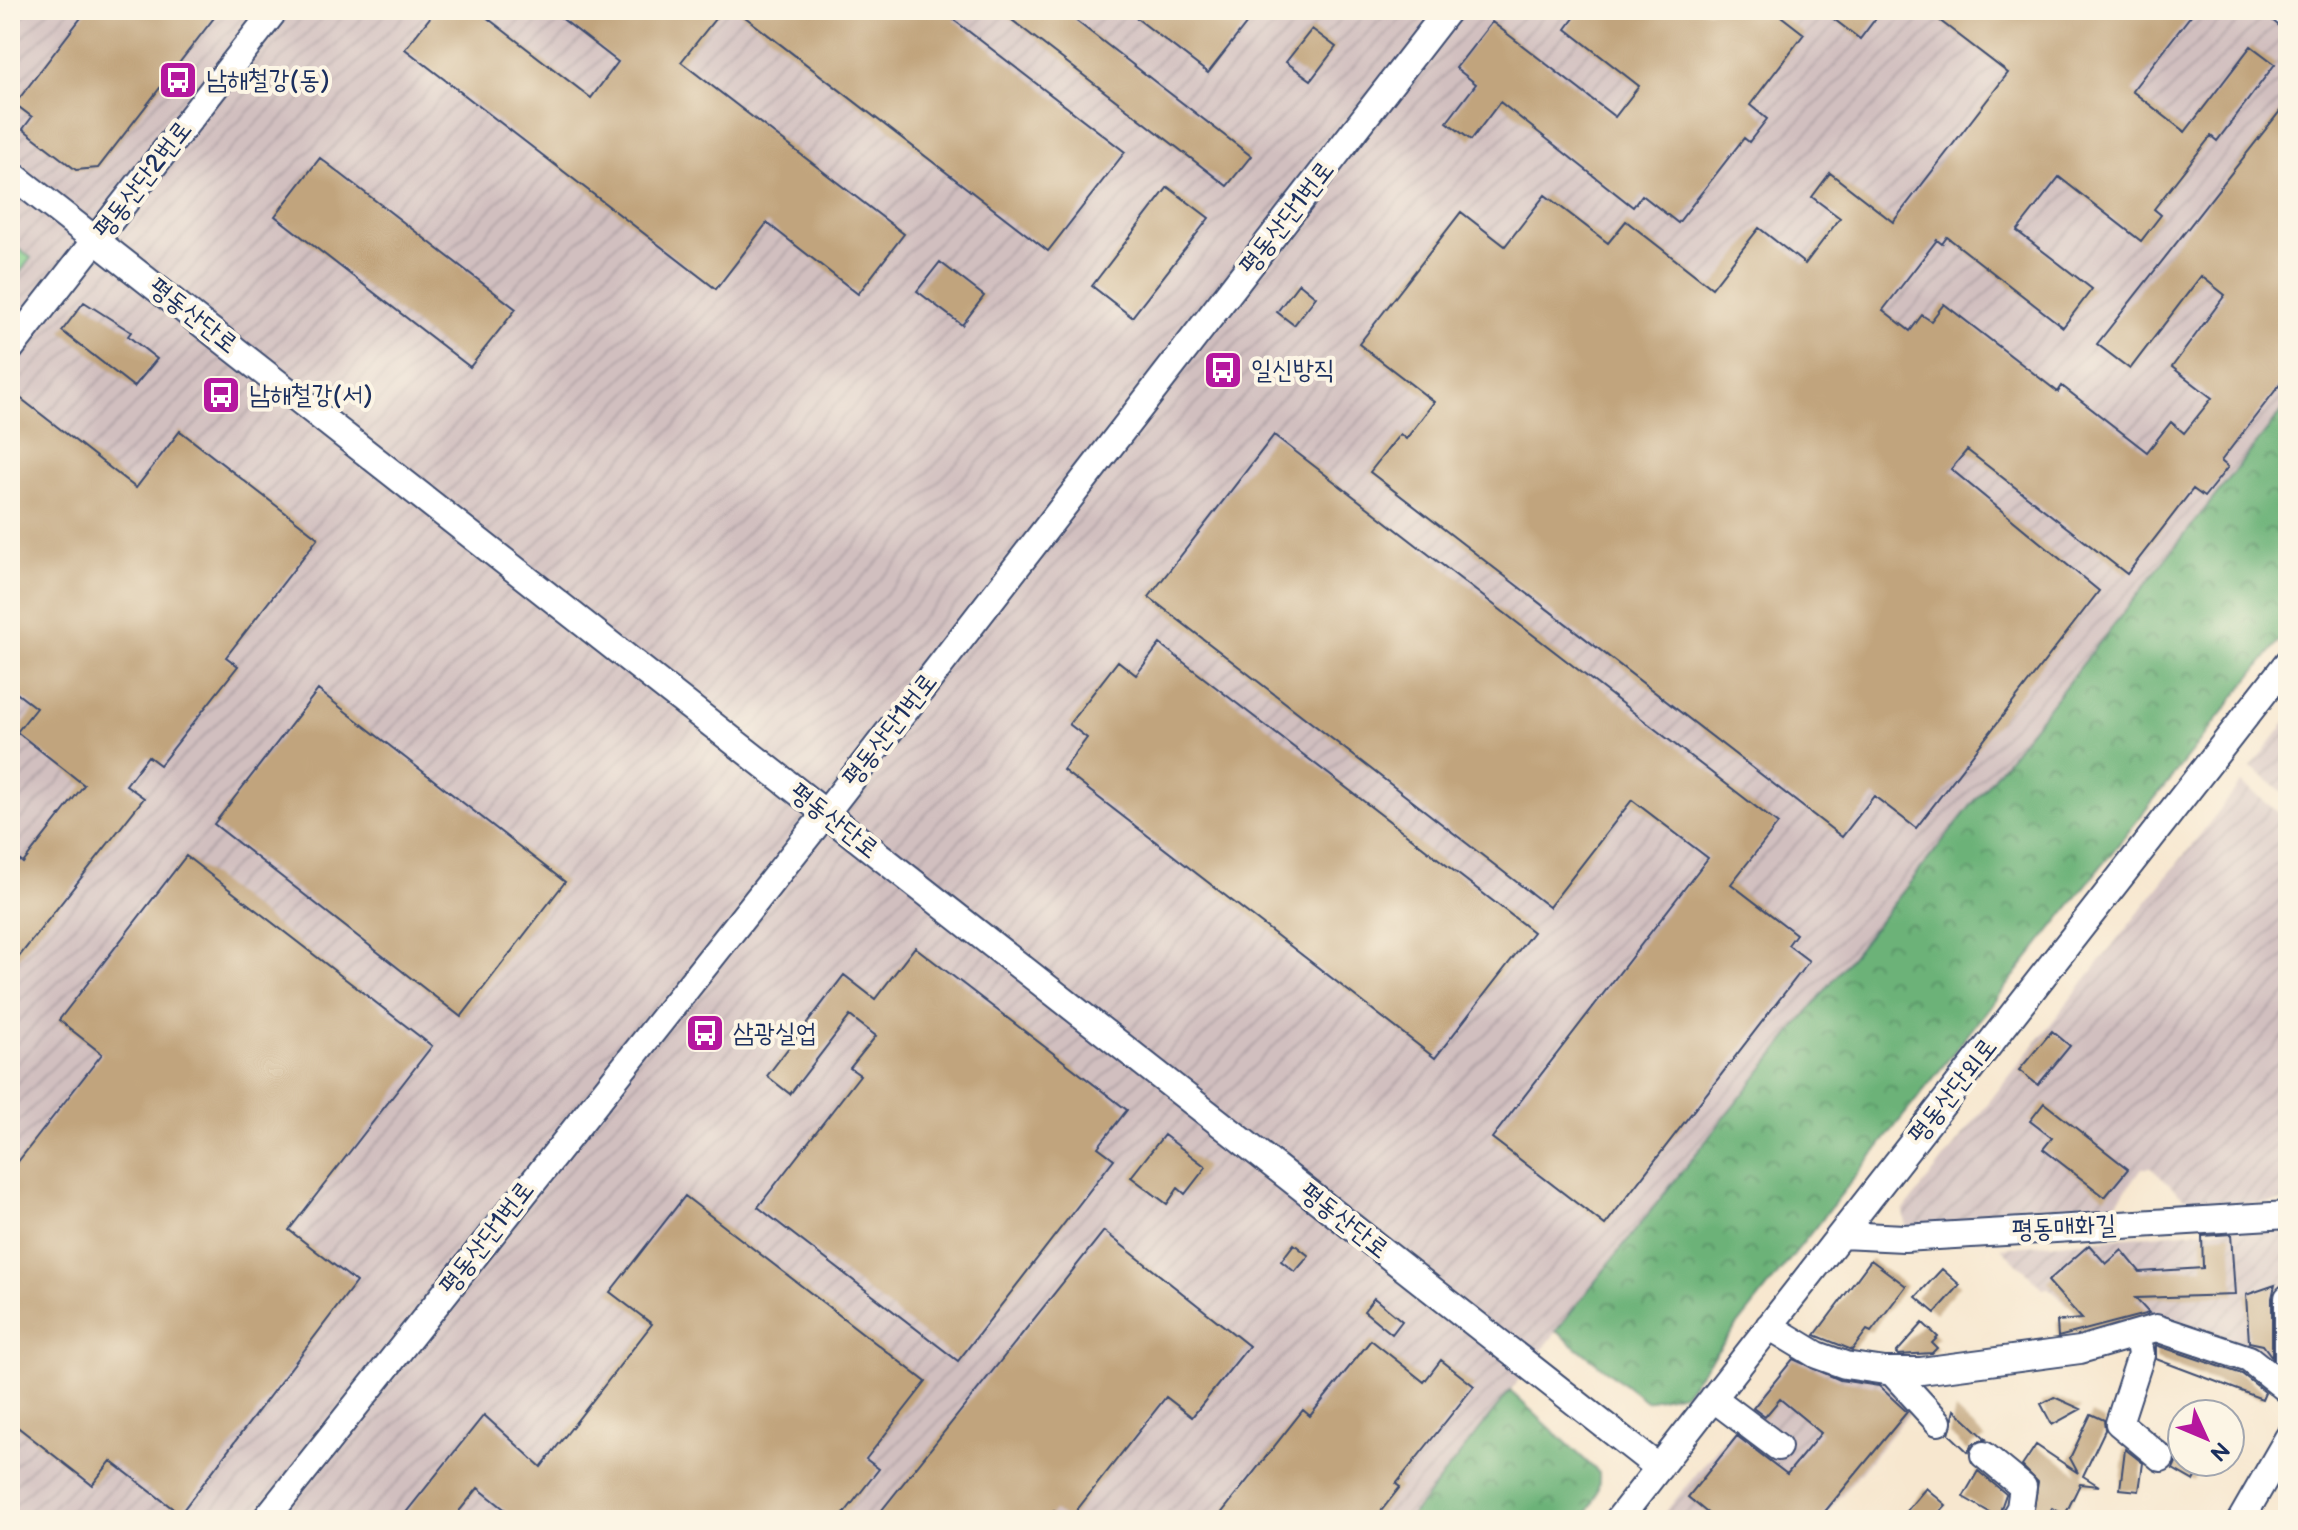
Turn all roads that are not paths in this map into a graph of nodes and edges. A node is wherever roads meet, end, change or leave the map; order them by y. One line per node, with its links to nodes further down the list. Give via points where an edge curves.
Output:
1 (275, 10): 6 (street, 평동산단2번로)
2 (1448, 10): 9 (street, 평동산단1번로)
3 (2282, 10): 4 (street)
4 (2288, 15)
5 (10, 173): 6 (street, 평동산단로)
6 (96, 240): 7 (street, 평동산단2번로); 9 (street, 평동산단로)
7 (10, 349)
8 (2288, 662): 11 (street, 평동산단외로)
9 (825, 814): 23 (street, 평동산단로); 24 (street, 평동산단1번로)
10 (2288, 1215): 11 (street, 평동매화길, via 1904,1238)
11 (1841, 1235): 13 (street, 평동산단외로)
12 (2288, 1298): 16 (street)
13 (1769, 1326): 15 (street, via 1817,1355); 17 (street, 평동산단외로)
14 (2138, 1336): 15 (street, via 2080,1350); 16 (street, via 2156,1328 2217,1347 2249,1359); 22 (street, via 2141,1355 2119,1423)
15 (1891, 1371): 18 (street)
16 (2288, 1388)
17 (1713, 1398): 20 (street); 23 (street, 평동산단외로)
18 (1938, 1422)
19 (2288, 1438): 27 (street)
20 (1778, 1447)
21 (1984, 1455): 26 (street, via 2023,1487)
22 (2161, 1458)
23 (1659, 1468): 25 (street, 평동산단외로)
24 (265, 1520)
25 (1618, 1520)
26 (2013, 1520)
27 (2241, 1520)

